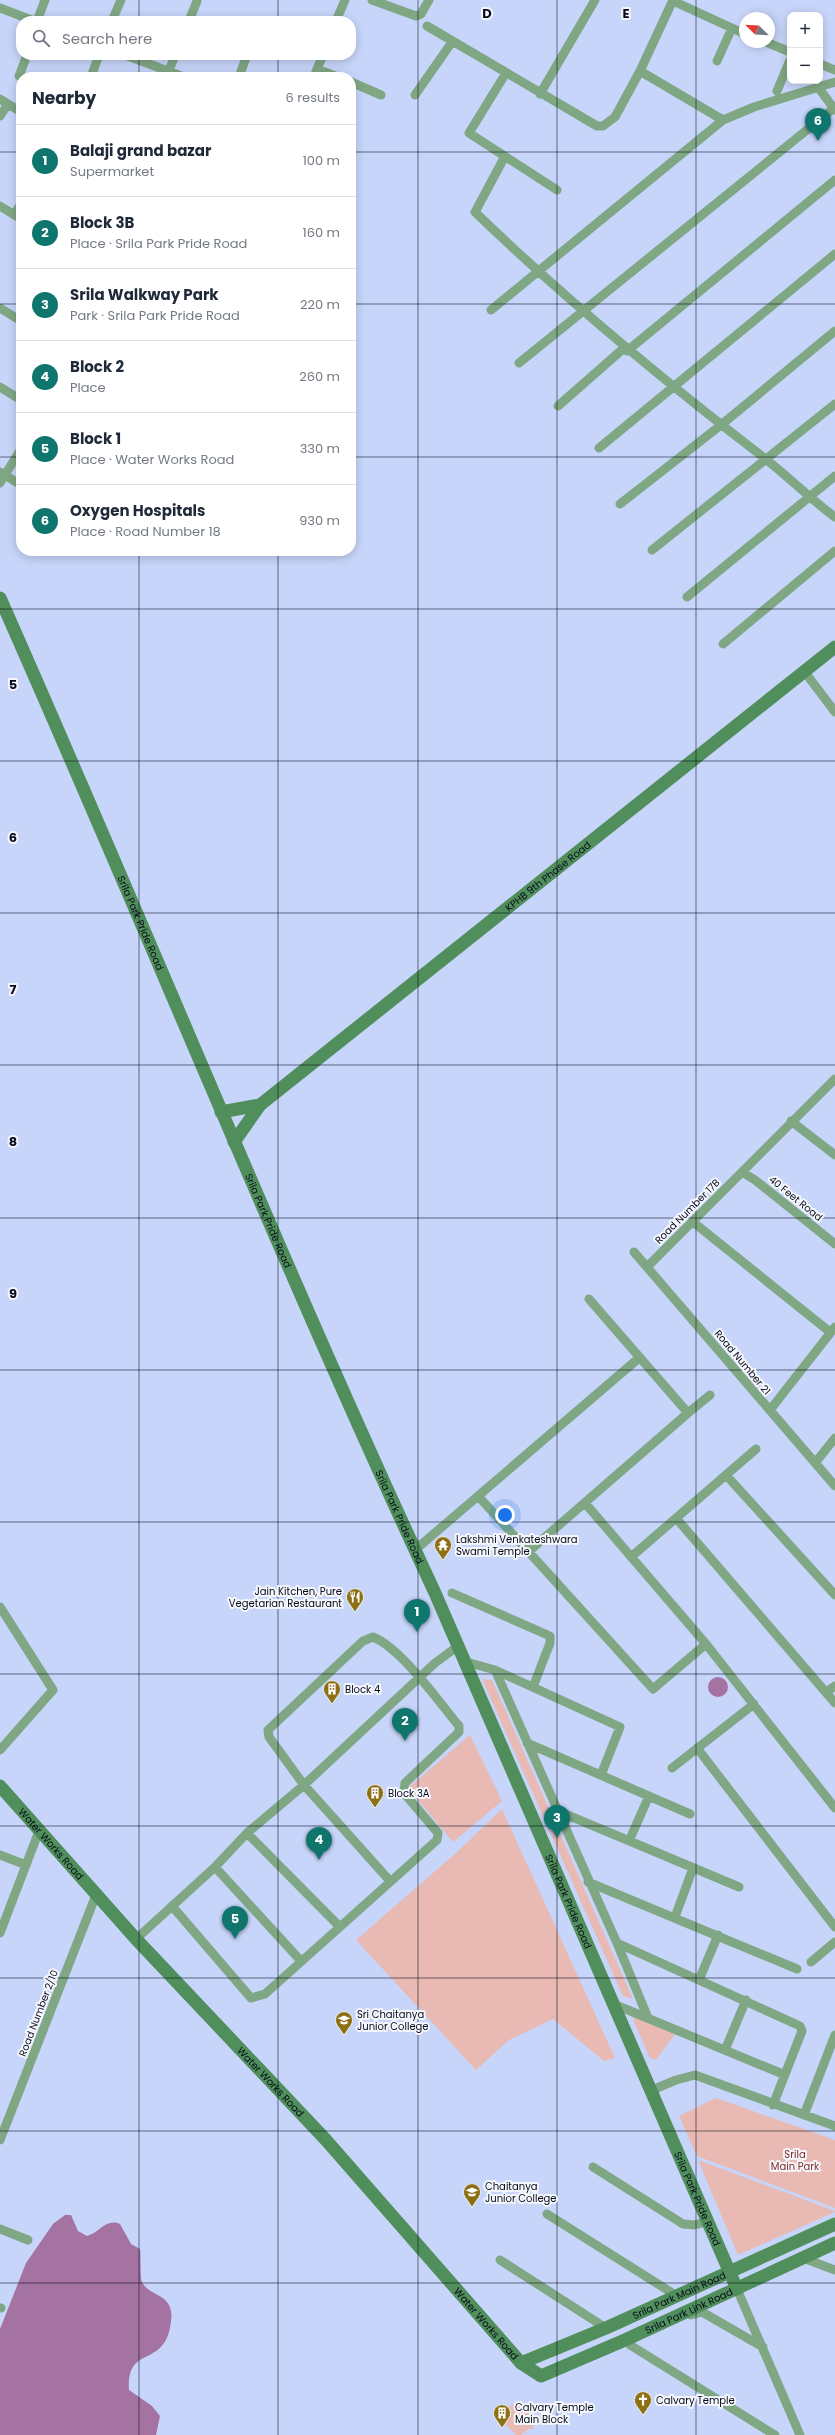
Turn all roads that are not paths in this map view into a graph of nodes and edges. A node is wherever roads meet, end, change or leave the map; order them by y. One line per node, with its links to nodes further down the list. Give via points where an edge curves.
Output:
1 (45, 0): 11 (street)
2 (121, 0): 12 (street)
3 (345, 0): 14 (street)
4 (372, 0): 5 (street, via 416,16 421,14)
5 (429, 0)
6 (595, 0): 43 (street)
7 (197, 1): 13 (street)
8 (673, 1): 16 (street); 31 (street)
9 (0, 8): 10 (street)
10 (22, 16)
11 (37, 16)
12 (114, 16)
13 (191, 16)
14 (338, 16)
15 (427, 26): 18 (street)
16 (732, 28): 17 (street); 27 (street)
17 (739, 31)
18 (452, 42): 38 (street); 45 (street)
19 (775, 46): 20 (street)
20 (787, 51)
21 (25, 60): 32 (street)
22 (97, 60): 33 (street)
23 (136, 60): 34 (street)
24 (173, 60): 35 (street)
25 (245, 60): 36 (street)
26 (321, 60): 37 (street)
27 (717, 61)
28 (823, 65): 30 (street)
29 (787, 67): 42 (street)
30 (835, 70)
31 (640, 71): 43 (street, via 615,117 603,126 596,126); 50 (street)
32 (21, 72)
33 (93, 72)
34 (163, 72)
35 (169, 72)
36 (241, 72)
37 (316, 72)
38 (506, 74): 43 (street); 51 (street, via 469,133)
39 (835, 82): 41 (street)
40 (356, 84): 44 (street)
41 (818, 87): 48 (street); 50 (street, via 754,107)
42 (777, 91)
43 (540, 94)
44 (381, 95)
45 (415, 95)
46 (4, 101): 47 (street); 49 (street)
47 (16, 109)
48 (834, 109): 60 (street)
49 (0, 116)
50 (723, 120): 57 (street)
51 (505, 156): 53 (street); 57 (street, via 476,212)
52 (835, 180): 63 (street)
53 (557, 190)
54 (0, 206): 55 (street)
55 (16, 216)
56 (835, 254): 66 (street)
57 (540, 272): 59 (street); 60 (street)
58 (0, 308): 61 (street)
59 (492, 310)
60 (584, 311): 63 (street); 64 (street)
61 (16, 318)
62 (835, 331): 70 (street)
63 (626, 349): 66 (street); 69 (street)
64 (519, 363)
65 (0, 387): 67 (street)
66 (675, 387): 70 (street); 71 (street)
67 (16, 397)
68 (835, 404): 73 (street)
69 (558, 406)
70 (721, 425): 73 (street); 79 (street)
71 (599, 448)
72 (16, 457): 74 (street)
73 (765, 458): 78 (street); 81 (street)
74 (3, 474): 76 (street); 77 (street)
75 (835, 476): 78 (street)
76 (16, 482)
77 (0, 484)
78 (808, 498): 80 (street); 83 (street)
79 (620, 504)
80 (835, 517)
81 (652, 550)
82 (835, 551): 85 (street)
83 (687, 597)
84 (0, 598): 91 (street, Srila Park Pride Road)
85 (723, 644)
86 (835, 647): 87 (street, KPHB 9th Phase Road)
87 (804, 672): 88 (street); 90 (street, KPHB 9th Phase Road)
88 (835, 712)
89 (835, 1079): 92 (street, Road Number 17B)
90 (260, 1105): 91 (street, KPHB 9th Phase Road); 93 (street, KPHB 9th Phase Road)
91 (221, 1112): 93 (street, Srila Park Pride Road)
92 (791, 1121): 94 (street); 95 (street, Road Number 17B)
93 (234, 1142): 114 (street, Srila Park Pride Road)
94 (835, 1155)
95 (742, 1172): 96 (street, Road Number 17B); 97 (street, 40 Feet Road)
96 (693, 1222): 99 (street, Road Number 17B); 101 (street)
97 (835, 1244)
98 (634, 1252): 99 (street, Road Number 21)
99 (648, 1266): 104 (street, Road Number 21)
100 (589, 1299): 102 (street)
101 (833, 1329): 104 (street)
102 (639, 1358): 105 (street); 111 (street)
103 (710, 1395): 105 (street)
104 (770, 1410): 108 (street, Road Number 21)
105 (688, 1413): 112 (street)
106 (835, 1438): 108 (street)
107 (756, 1449): 109 (street)
108 (815, 1463): 110 (street, Road Number 21)
109 (726, 1476): 113 (street); 118 (street)
110 (835, 1486)
111 (479, 1498): 114 (street); 115 (street)
112 (585, 1503): 115 (street); 116 (street)
113 (676, 1518): 116 (street); 127 (street)
114 (415, 1550): 121 (street, Srila Park Pride Road)
115 (528, 1552): 120 (street, via 653,1689)
116 (631, 1557): 120 (street)
117 (452, 1593): 126 (street, via 550,1636 550,1643)
118 (835, 1595)
119 (0, 1607): 132 (street, via 53,1690)
120 (706, 1644): 129 (street)
121 (458, 1646): 122 (street, Srila Park Pride Road); 124 (street)
122 (463, 1661): 123 (street); 166 (street, Srila Park Pride Road)
123 (495, 1670): 126 (street); 130 (street)
124 (420, 1678): 135 (street); 135 (street, via 382,1641 373,1637 363,1641 268,1730 269,1737); 148 (street, via 460,1729 405,1783 404,1793 439,1836)
125 (835, 1686): 127 (street)
126 (533, 1687): 134 (street, via 620,1727)
127 (826, 1692): 128 (street)
128 (835, 1703)
129 (754, 1704): 131 (street); 138 (street)
130 (527, 1743): 134 (street); 139 (street)
131 (697, 1748): 133 (street); 155 (street)
132 (0, 1750)
133 (672, 1768)
134 (602, 1775): 137 (street)
135 (304, 1785): 142 (street); 148 (street)
136 (0, 1786): 141 (street, Water Works Road)
137 (649, 1796): 140 (street); 143 (street)
138 (835, 1808)
139 (558, 1811): 143 (street); 149 (street)
140 (690, 1814)
141 (38, 1831): 145 (street); 151 (street, Water Works Road)
142 (247, 1833): 146 (street); 154 (street)
143 (629, 1841): 147 (street)
144 (0, 1855): 145 (street)
145 (26, 1865): 156 (street)
146 (215, 1867): 152 (street); 161 (street)
147 (693, 1868): 150 (street); 153 (street)
148 (390, 1881): 154 (street)
149 (588, 1882): 153 (street); 160 (street)
150 (739, 1888)
151 (96, 1895): 158 (street, Water Works Road); 176 (street, Road Number 2/10)
152 (172, 1906): 158 (street); 161 (street, via 251,1998 265,1994)
153 (675, 1917): 157 (street)
154 (339, 1926): 161 (street)
155 (835, 1927)
156 (0, 1933)
157 (718, 1935): 163 (street); 164 (street)
158 (136, 1939): 192 (street, Water Works Road, via 326,2140)
159 (835, 1942): 162 (street)
160 (618, 1943): 164 (street); 167 (street)
161 (301, 1960)
162 (811, 1962)
163 (797, 1969)
164 (699, 1980): 165 (street)
165 (746, 2000): 169 (street); 171 (street, via 800,2026 802,2031)
166 (611, 2002): 167 (street); 172 (street, Srila Park Pride Road)
167 (648, 2018): 169 (street)
168 (835, 2035): 170 (street)
169 (725, 2050): 171 (street)
170 (831, 2055): 174 (street)
171 (785, 2075): 173 (street)
172 (650, 2092): 173 (street, via 676,2080 695,2075); 179 (street, Srila Park Pride Road)
173 (773, 2105): 174 (street)
174 (804, 2115): 175 (street)
175 (835, 2126)
176 (0, 2140)
177 (593, 2167): 179 (street, via 683,2224)
178 (547, 2214): 189 (street)
179 (706, 2222): 187 (street, Srila Park Pride Road)
180 (835, 2224): 187 (street, Srila Park Main Road)
181 (0, 2229): 182 (street)
182 (28, 2240)
183 (835, 2243): 184 (street, Srila Park Link Road)
184 (803, 2258): 186 (street); 188 (street, Srila Park Link Road)
185 (500, 2260): 190 (street)
186 (835, 2270)
187 (729, 2272): 188 (street, Srila Park Pride Road); 189 (street, Srila Park Main Road)
188 (737, 2289): 191 (street, Srila Park Pride Road); 193 (street, Srila Park Link Road)
189 (677, 2296): 190 (street, Srila Park Main Road)
190 (606, 2328): 192 (street, Srila Park Main Road)
191 (763, 2347): 194 (street, via 702,2312 630,2345); 195 (street, Srila Park Pride Road)
192 (521, 2363): 193 (street, Water Works Road)
193 (541, 2376)
194 (775, 2435)
195 (800, 2435)

